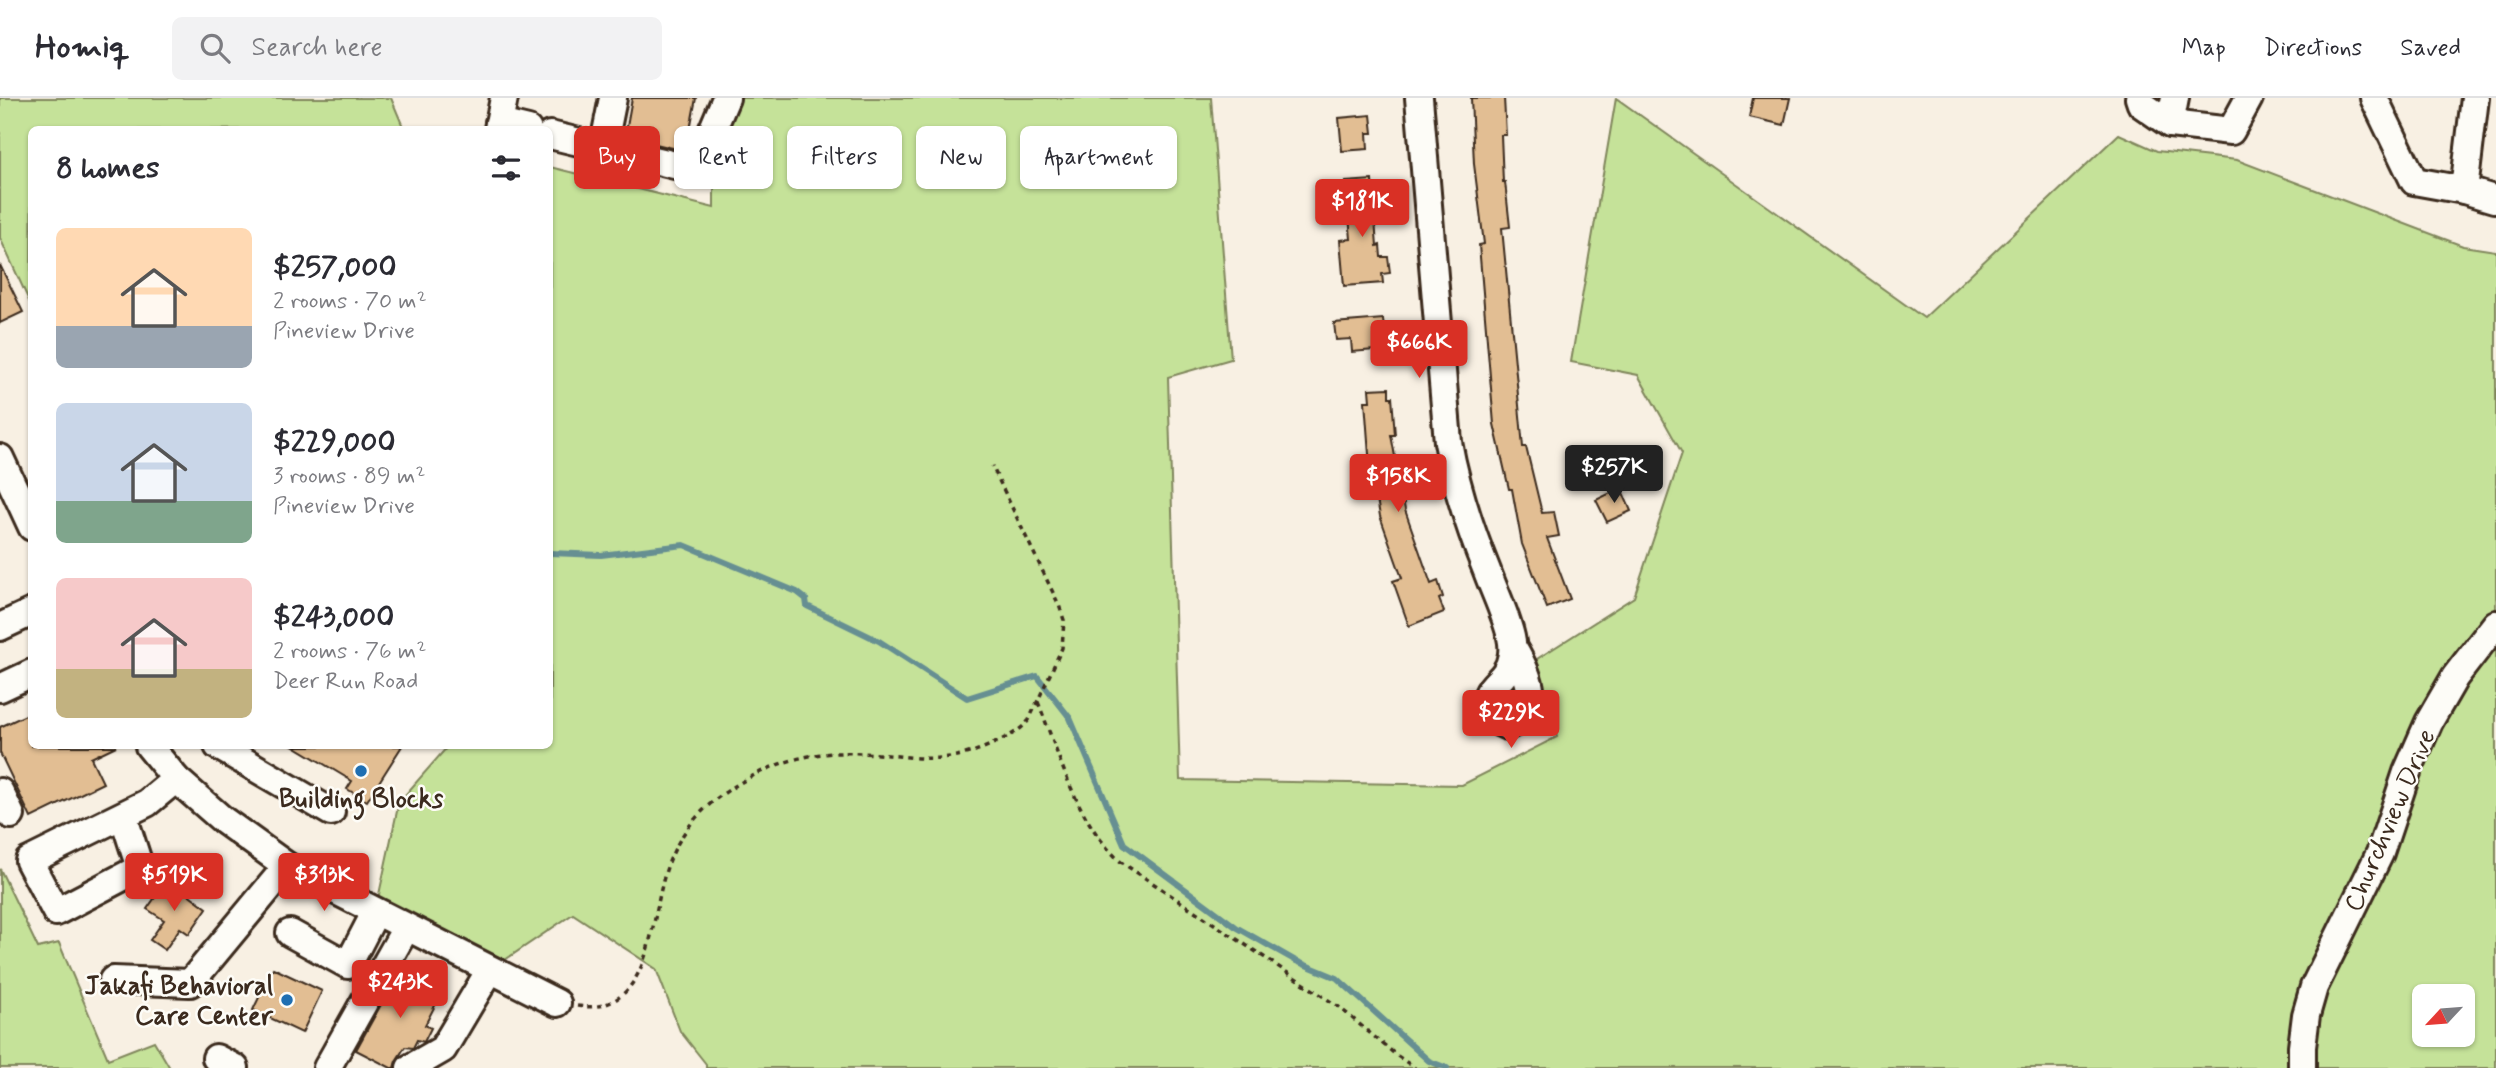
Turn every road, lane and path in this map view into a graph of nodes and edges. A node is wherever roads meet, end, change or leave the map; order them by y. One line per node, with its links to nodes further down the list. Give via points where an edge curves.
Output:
1 (613, 98): 12 (street)
2 (726, 98): 15 (street, via 698,164 687,168)
3 (1419, 98): 24 (street, via 1455,483)
4 (2140, 98): 10 (street, via 2141,104)
5 (2175, 98): 10 (street)
6 (2249, 98): 10 (street, via 2231,131)
7 (2374, 98): 16 (street, via 2414,181)
8 (2475, 98): 16 (street)
9 (500, 117): 11 (street)
10 (2170, 124)
11 (519, 126)
12 (607, 126)
13 (553, 136): 14 (street)
14 (574, 141)
15 (660, 162)
16 (2464, 190): 17 (street)
17 (2494, 199)
18 (0, 458): 20 (street)
19 (992, 466): 27 (path, via 1064,620 1062,648)
20 (28, 513)
21 (28, 614): 23 (street)
22 (2496, 624): 43 (street, Churchview Drive, via 2455,677 2407,772 2380,853 2314,988 2303,1036)
23 (0, 627)
24 (1513, 648)
25 (28, 675): 26 (street)
26 (0, 688)
27 (1037, 700): 39 (path, via 1022,729 967,754 923,760 872,753 801,757 743,780 710,804 682,836 662,880 644,962 629,988 594,1009); 42 (path, via 1090,828 1104,847 1339,1007)
28 (151, 749): 30 (street)
29 (223, 749): 31 (street)
30 (176, 779): 32 (street, via 147,803); 33 (street)
31 (331, 812)
32 (123, 815)
33 (287, 866): 34 (street); 38 (street, via 190,983)
34 (375, 913): 35 (street); 36 (street, via 348,965)
35 (406, 928): 37 (street); 40 (street)
36 (290, 933)
37 (490, 970): 39 (street); 41 (street, via 443,1049)
38 (113, 980)
39 (556, 1003)
40 (331, 1067)
41 (410, 1068)
42 (1415, 1068)
43 (2302, 1068)

